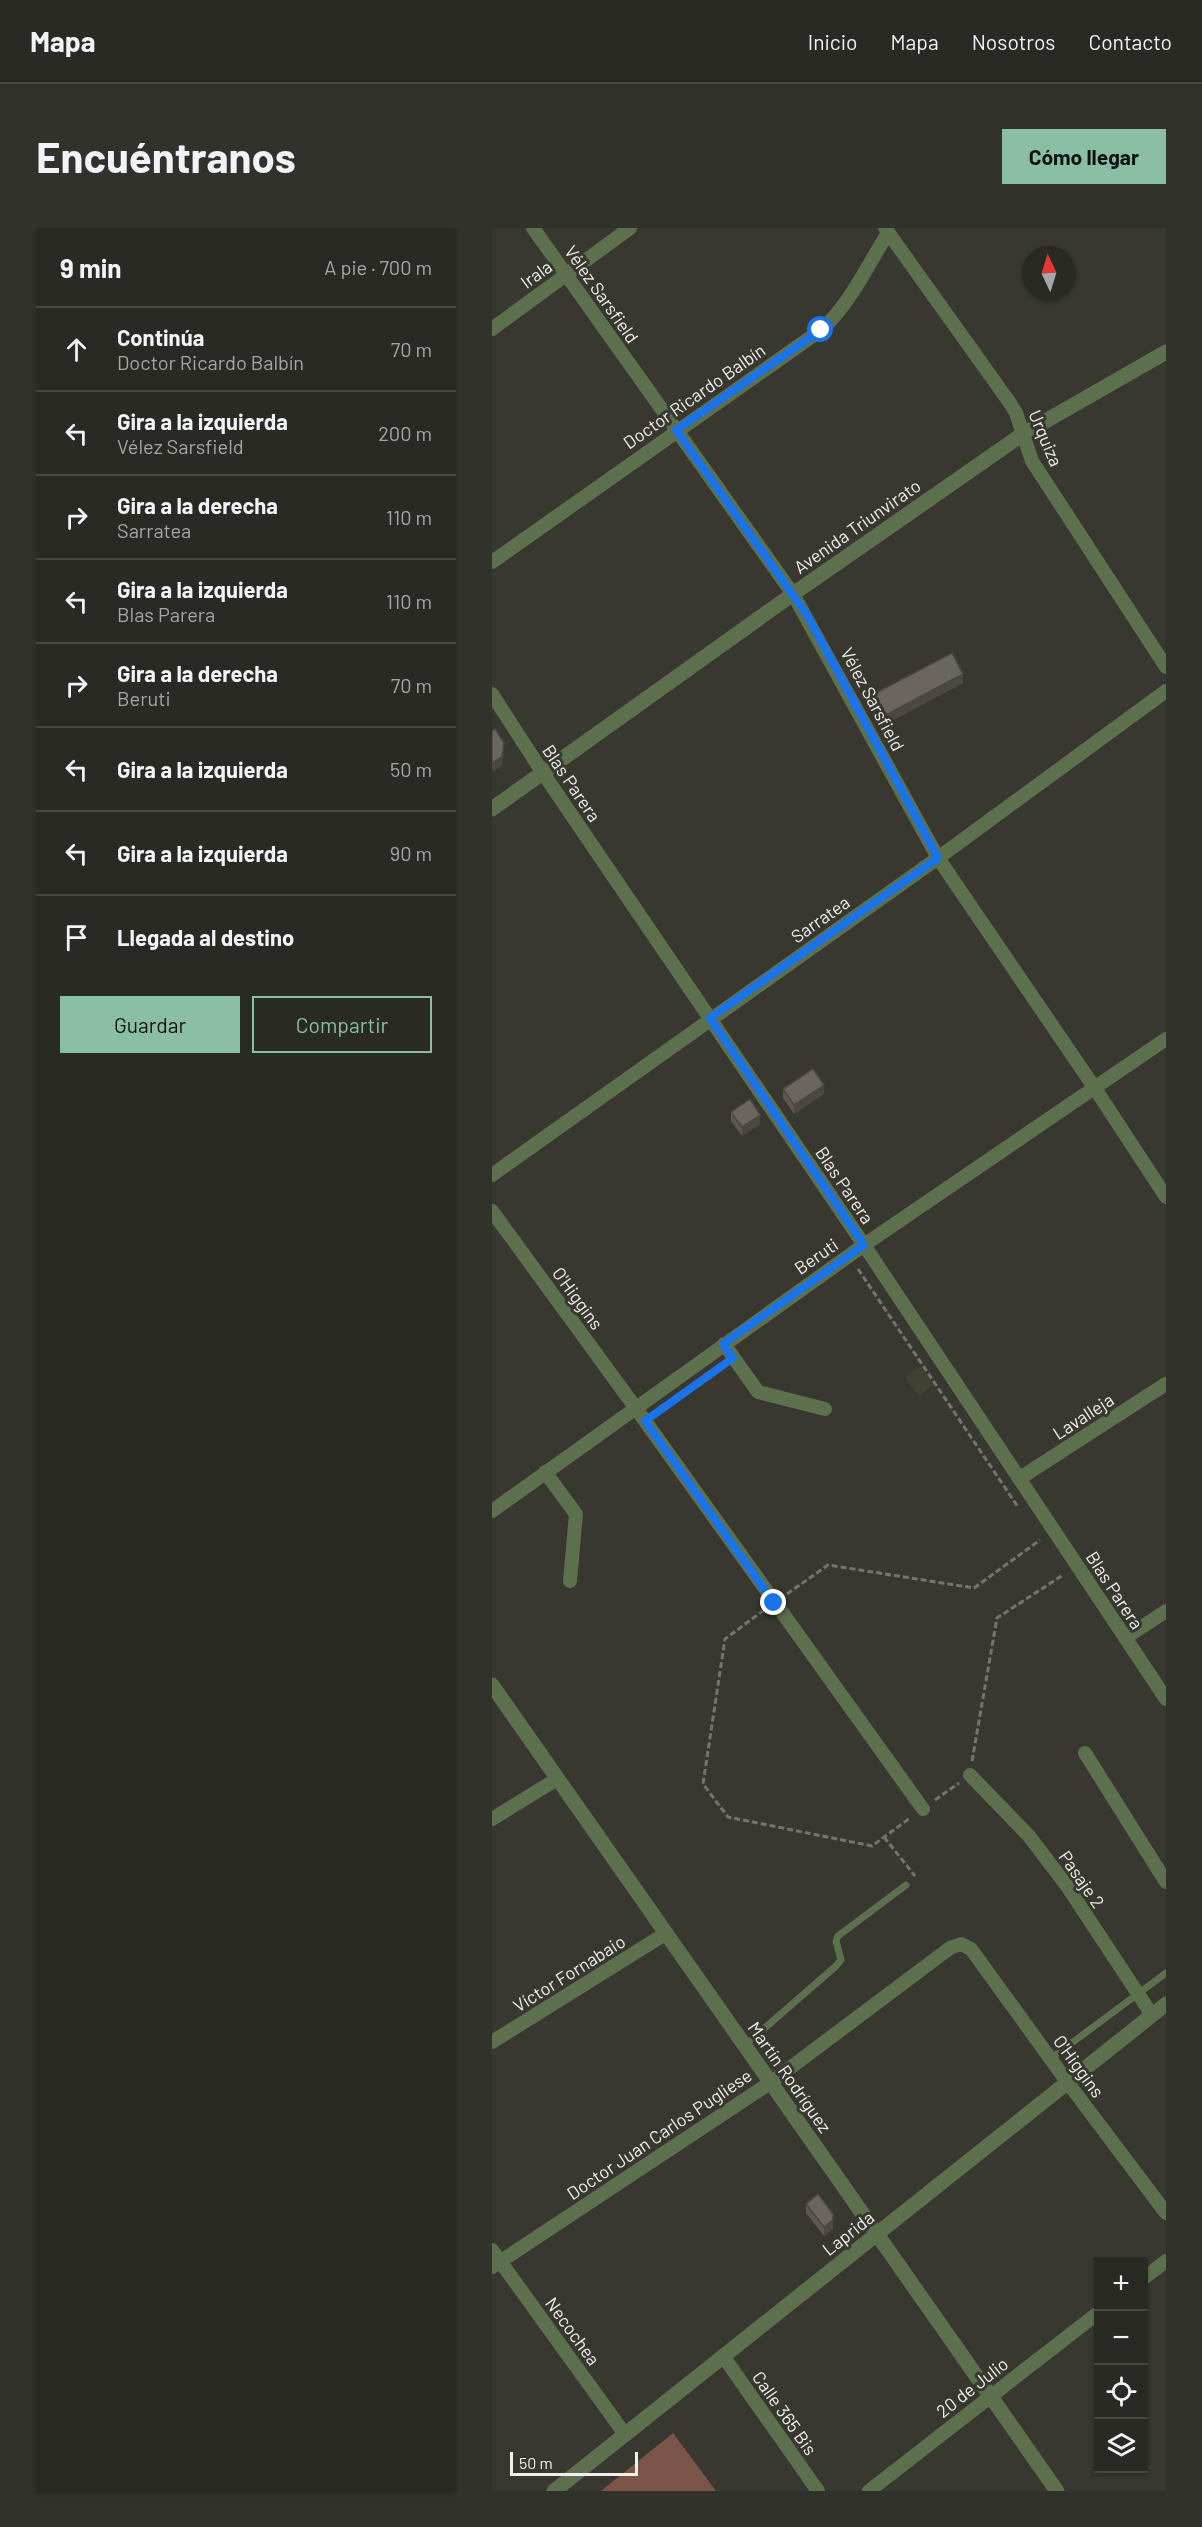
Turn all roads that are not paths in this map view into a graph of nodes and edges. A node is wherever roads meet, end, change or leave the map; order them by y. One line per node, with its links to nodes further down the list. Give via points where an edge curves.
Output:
1 (533, 228): 4 (street, Vélez Sarsfield)
2 (630, 228): 4 (street, Irala)
3 (887, 230): 7 (street, Doctor Ricardo Balbín, via 836,317); 8 (street, Urquiza, via 1010,403)
4 (567, 274): 5 (street, Irala); 7 (street, Vélez Sarsfield)
5 (492, 329)
6 (1166, 352): 8 (street, Avenida Triunvirato)
7 (676, 430): 9 (street, Doctor Ricardo Balbín); 10 (street, Vélez Sarsfield)
8 (1023, 434): 10 (street, Avenida Triunvirato); 11 (street, Urquiza, via 1032,461)
9 (492, 562)
10 (793, 594): 14 (street, Avenida Triunvirato); 16 (street, Vélez Sarsfield)
11 (1166, 667)
12 (1166, 691): 16 (street, Sarratea)
13 (492, 694): 14 (street, Blas Parera)
14 (543, 773): 15 (street, Avenida Triunvirato); 17 (street, Blas Parera)
15 (492, 809)
16 (938, 858): 17 (street, Sarratea); 19 (street, Vélez Sarsfield)
17 (710, 1018): 20 (street, Sarratea); 23 (street, Blas Parera)
18 (1166, 1039): 19 (street, Beruti)
19 (1094, 1087): 21 (street, Vélez Sarsfield); 23 (street, Beruti)
20 (492, 1174)
21 (1166, 1197)
22 (492, 1211): 26 (street, O'Higgins)
23 (864, 1245): 24 (street, Beruti); 29 (street, Blas Parera)
24 (723, 1344): 26 (street, Beruti); 27 (street, via 758,1392)
25 (1166, 1384): 29 (street, Lavalleja)
26 (635, 1407): 28 (street, Beruti); 39 (street, O'Higgins)
27 (825, 1409)
28 (545, 1472): 30 (street, Beruti); 31 (street, via 576,1514)
29 (1020, 1478): 33 (street, Blas Parera)
30 (492, 1511)
31 (570, 1581)
32 (1166, 1611): 33 (street)
33 (1125, 1638): 35 (street, Blas Parera)
34 (492, 1685): 38 (street, Martín Rodríguez)
35 (1166, 1699)
36 (1085, 1753): 41 (street)
37 (970, 1775): 46 (street, Pasaje 2, via 1029,1836 1067,1886)
38 (557, 1779): 40 (street); 43 (street, Martín Rodríguez)
39 (923, 1809)
40 (492, 1819)
41 (1166, 1882)
42 (906, 1885): 50 (lane, via 843,1932 836,1941 841,1960 837,1966)
43 (665, 1934): 49 (street, Víctor Fornabaio); 50 (street, Martín Rodríguez)
44 (961, 1944): 51 (street, O'Higgins, via 971,1949); 52 (street, Doctor Juan Carlos Pugliese, via 950,1948)
45 (1166, 1973): 46 (lane)
46 (1138, 1995): 48 (street, Pasaje 2); 51 (lane)
47 (1166, 2004): 48 (street, Laprida)
48 (1152, 2015): 53 (street, Laprida)
49 (492, 2042)
50 (744, 2046): 52 (street, Martín Rodríguez)
51 (1050, 2059): 53 (street, O'Higgins)
52 (770, 2083): 55 (street, Martín Rodríguez); 56 (street, Doctor Juan Carlos Pugliese)
53 (1068, 2083): 54 (street, O'Higgins); 55 (street, Laprida)
54 (1166, 2213)
55 (877, 2235): 60 (street, Laprida); 61 (street, Martín Rodríguez)
56 (495, 2260): 62 (street, Necochea)
57 (1166, 2261): 58 (street)
58 (1148, 2274)
59 (1094, 2316): 61 (street, 20 de Julio)
60 (723, 2356): 62 (street, Laprida); 64 (street, Calle 365 Bis)
61 (990, 2396): 65 (street, 20 de Julio); 66 (street, Martín Rodríguez)
62 (624, 2433): 63 (street, Laprida)
63 (554, 2491)
64 (818, 2491)
65 (869, 2491)
66 (1057, 2491)

